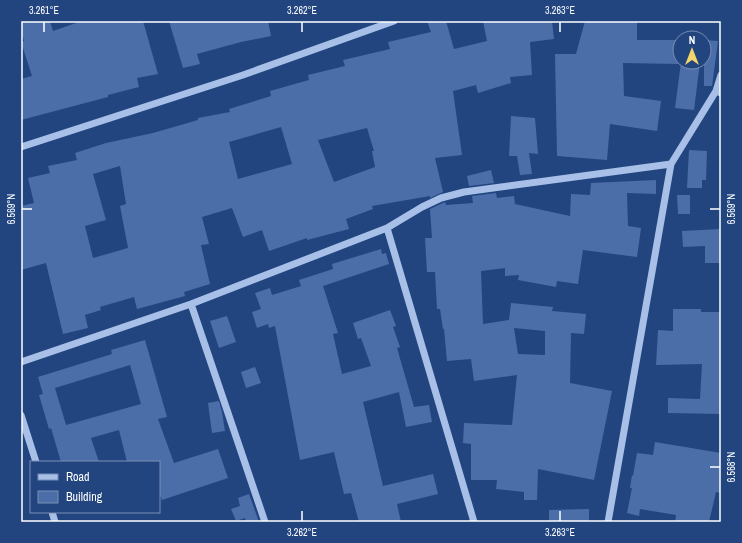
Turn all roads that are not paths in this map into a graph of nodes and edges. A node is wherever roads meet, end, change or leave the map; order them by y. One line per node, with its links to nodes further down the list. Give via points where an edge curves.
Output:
1 (394, 21): 4 (street, via 243,75)
2 (721, 75): 3 (street)
3 (719, 92): 5 (street)
4 (21, 147)
5 (671, 164): 6 (street, via 464,192 441,198); 13 (street)
6 (387, 228): 7 (street); 12 (street)
7 (191, 304): 8 (street); 11 (street)
8 (21, 362)
9 (21, 415): 10 (street)
10 (36, 461)
11 (265, 522)
12 (474, 522)
13 (608, 522)

